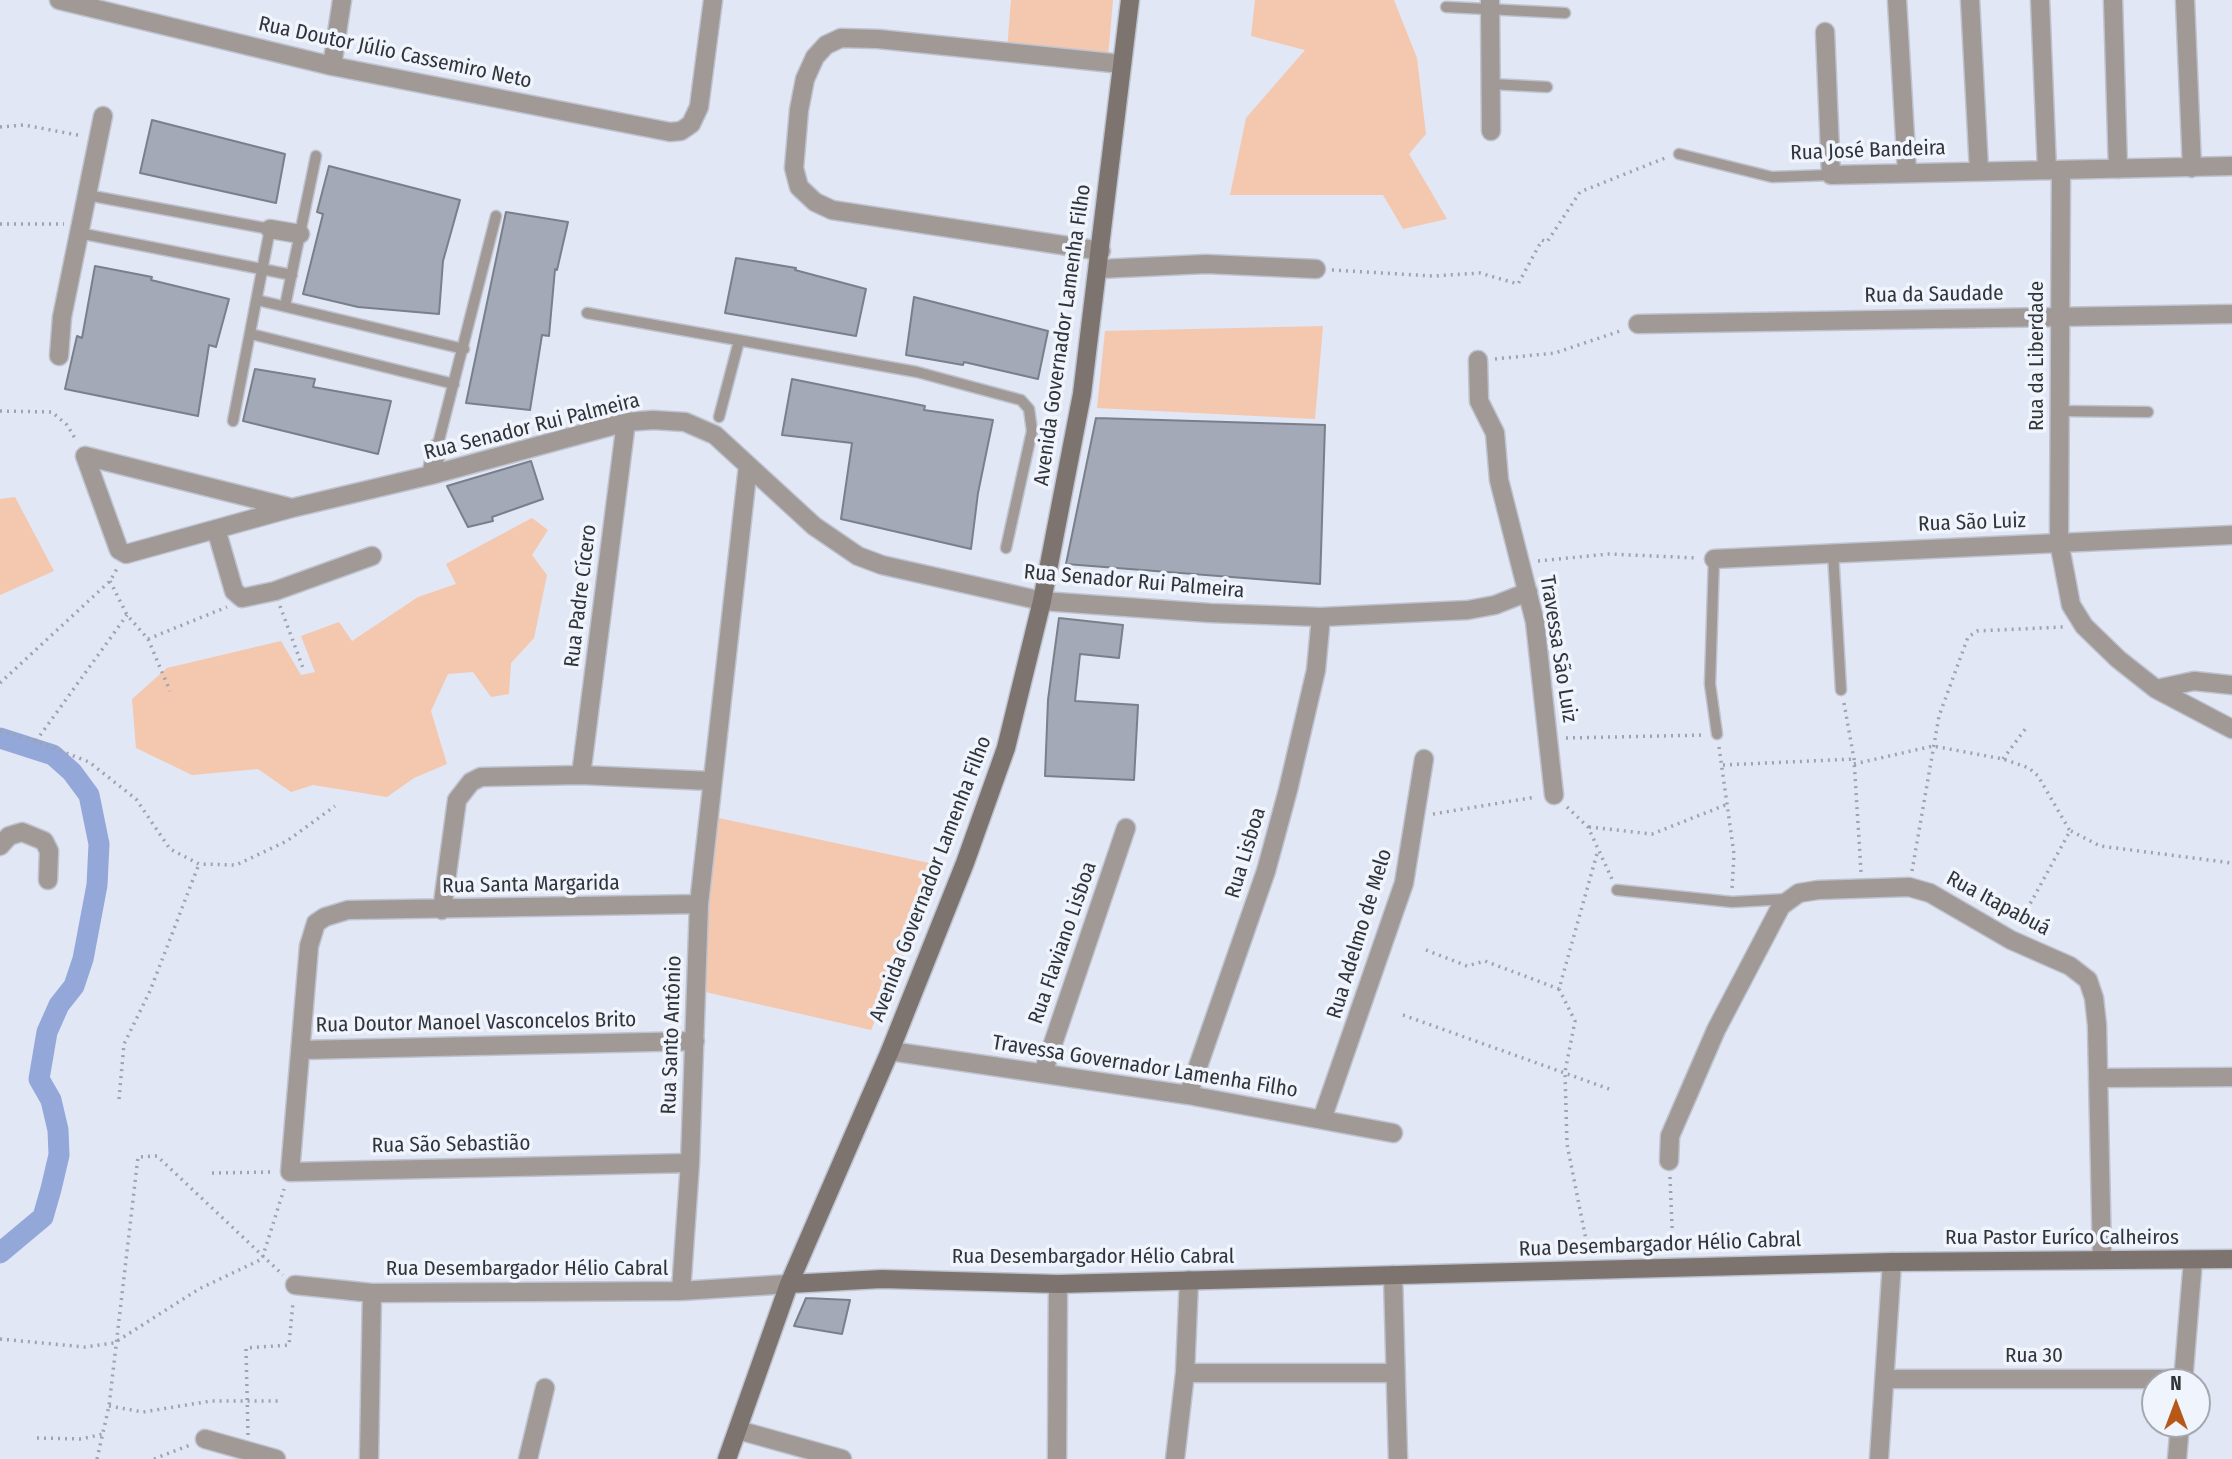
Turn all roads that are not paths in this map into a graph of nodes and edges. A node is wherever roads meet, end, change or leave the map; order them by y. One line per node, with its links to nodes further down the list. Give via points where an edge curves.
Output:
1 (59, 0): 15 (street, Rua Doutor Júlio Cassemiro Neto)
2 (342, 0): 15 (street)
3 (713, 0): 15 (street, Rua Doutor Júlio Cassemiro Neto, via 699,107 691,124 681,131 640,127)
4 (1130, 0): 14 (street, Avenida Governador Lamenha Filho)
5 (1897, 0): 27 (street)
6 (1970, 0): 25 (street)
7 (2040, 0): 26 (street, Rua da Liberdade)
8 (2113, 0): 24 (street)
9 (2185, 0): 23 (street)
10 (1490, 5): 11 (lane); 12 (lane); 16 (street)
11 (1446, 6)
12 (1565, 13)
13 (1825, 32): 28 (street)
14 (1122, 64): 34 (street, Avenida Governador Lamenha Filho); 34 (street, via 841,38 825,45 805,79 794,168 799,187 832,210)
15 (332, 66)
16 (1491, 84): 17 (lane); 19 (street)
17 (1547, 87)
18 (103, 116): 29 (street)
19 (1491, 131)
20 (1679, 154): 28 (lane, Rua José Bandeira, via 1764,176)
21 (316, 156): 33 (lane)
22 (2232, 166): 23 (street, Rua José Bandeira)
23 (2192, 168): 24 (street, Rua José Bandeira)
24 (2118, 169): 26 (street, Rua José Bandeira)
25 (1979, 170): 26 (street, Rua José Bandeira); 27 (street, Rua José Bandeira)
26 (2054, 170): 42 (street, Rua da Liberdade)
27 (1907, 172): 28 (street, Rua José Bandeira)
28 (1831, 175)
29 (87, 194): 31 (street); 32 (lane)
30 (496, 216): 46 (lane)
31 (80, 228): 35 (lane); 47 (street)
32 (270, 229): 33 (street); 35 (lane)
33 (300, 234): 37 (lane)
34 (1100, 260): 36 (street); 68 (street, Avenida Governador Lamenha Filho, via 1082,394)
35 (263, 269): 37 (lane); 38 (lane)
36 (1316, 269)
37 (292, 275): 39 (lane)
38 (257, 300): 39 (lane); 44 (lane)
39 (285, 306): 46 (lane)
40 (587, 313): 45 (lane)
41 (2232, 314): 42 (street, Rua da Saudade)
42 (2059, 315): 43 (street, Rua da Saudade); 50 (street, Rua da Liberdade)
43 (1638, 324)
44 (251, 334): 49 (lane); 53 (lane)
45 (739, 341): 52 (lane); 63 (lane, via 917,372 1021,400 1029,409 1032,431)
46 (464, 349): 49 (lane)
47 (59, 356)
48 (1478, 360): 67 (street, Travessa São Luiz, via 1479,401 1494,433 1499,481)
49 (454, 384): 56 (lane)
50 (2060, 411): 51 (lane); 62 (street, Rua da Liberdade)
51 (2148, 412)
52 (719, 417): 55 (street)
53 (233, 421)
54 (626, 422): 55 (street, Rua Senador Rui Palmeira, via 685,422); 58 (street, Rua Senador Rui Palmeira); 76 (street, Rua Padre Cícero)
55 (715, 435): 57 (street, Rua Senador Rui Palmeira)
56 (437, 448): 58 (street)
57 (748, 466): 68 (street, Rua Senador Rui Palmeira, via 833,542 858,556); 77 (street, Rua Santo Antônio)
58 (431, 475): 59 (street, Rua Senador Rui Palmeira)
59 (292, 508): 60 (street, Rua Senador Rui Palmeira); 60 (street, Rua Senador Rui Palmeira, via 85,456 119,550 126,554)
60 (216, 528): 65 (street, via 234,591 248,599)
61 (2232, 535): 62 (street, Rua São Luiz)
62 (2059, 542): 64 (street, Rua São Luiz); 71 (street, Rua da Liberdade, via 2071,605 2084,626)
63 (1006, 548)
64 (1833, 551): 66 (street, Rua São Luiz); 72 (lane)
65 (372, 556)
66 (1714, 559): 74 (lane, via 1710,684)
67 (1528, 592): 69 (street, Rua Senador Rui Palmeira, via 1496,605 1457,611); 78 (street, Travessa São Luiz, via 1537,633)
68 (1042, 601): 69 (street, Rua Senador Rui Palmeira); 88 (street, Avenida Governador Lamenha Filho, via 1006,748)
69 (1321, 617): 92 (street, Rua Lisboa, via 1316,670 1266,871)
70 (2232, 685): 71 (street, via 2194,681)
71 (2157, 689): 73 (street)
72 (1841, 690)
73 (2232, 729)
74 (1717, 734)
75 (1424, 759): 93 (street, Rua Adelmo de Melo, via 1404,883)
76 (581, 775): 77 (street); 85 (street, via 481,777 471,782 457,800)
77 (711, 781): 84 (street, Rua Santo Antônio)
78 (1554, 794)
79 (1126, 828): 89 (street, Rua Flaviano Lisboa)
80 (0, 846): 81 (street, via 9,836 22,832 44,841 49,851)
81 (48, 880)
82 (1617, 890): 83 (lane, via 1732,902)
83 (1789, 899): 91 (street, Rua Itapabuá, via 1818,890 1909,887 2070,966 2088,980 2094,998); 95 (street, via 1773,920 1716,1030 1670,1136)
84 (699, 904): 85 (street, Rua Santa Margarida); 86 (street, Rua Santo Antônio)
85 (442, 910): 87 (street, Rua Santa Margarida, via 335,912 316,923 311,933)
86 (695, 1041): 87 (street, Rua Doutor Manoel Vasconcelos Brito); 96 (street, Rua Santo Antônio)
87 (301, 1050): 97 (street, Rua Santa Margarida)
88 (890, 1051): 89 (street, Travessa Governador Lamenha Filho); 104 (street, Avenida Governador Lamenha Filho)
89 (1043, 1073): 92 (street, Travessa Governador Lamenha Filho)
90 (2232, 1077): 91 (street)
91 (2099, 1078): 98 (street, Rua Itapabuá)
92 (1188, 1095): 93 (street, Travessa Governador Lamenha Filho)
93 (1322, 1119): 94 (street, Travessa Governador Lamenha Filho)
94 (1393, 1133)
95 (1669, 1161)
96 (690, 1163): 97 (street, Rua São Sebastião); 107 (street, Rua Santo Antônio)
97 (290, 1172)
98 (2102, 1259): 100 (street, Rua Pastor Euríco Calheiros); 101 (street, Rua Pastor Euríco Calheiros)
99 (2232, 1259): 100 (street, Rua Pastor Euríco Calheiros)
100 (2193, 1260): 109 (street)
101 (1892, 1262): 102 (street, Rua Desembargador Hélio Cabral); 112 (street)
102 (1393, 1275): 103 (street, Rua Desembargador Hélio Cabral); 111 (street)
103 (1189, 1280): 105 (street, Rua Desembargador Hélio Cabral); 110 (street)
104 (789, 1284): 105 (street, Rua Desembargador Hélio Cabral, via 882,1279); 107 (street, Rua Desembargador Hélio Cabral); 115 (street, Avenida Governador Lamenha Filho)
105 (1058, 1284): 123 (street)
106 (295, 1285): 108 (street, Rua Desembargador Hélio Cabral)
107 (681, 1291): 108 (street, Rua Desembargador Hélio Cabral)
108 (372, 1293): 119 (street)
109 (2184, 1368)
110 (1185, 1373): 111 (street); 124 (street)
111 (1395, 1373): 125 (street)
112 (1885, 1379): 113 (street, Rua 30); 126 (street)
113 (2141, 1380)
114 (545, 1388): 120 (street)
115 (738, 1430): 121 (street, Avenida Governador Lamenha Filho); 122 (street)
116 (2179, 1438): 127 (street)
117 (205, 1439): 118 (street)
118 (276, 1459)
119 (369, 1459)
120 (528, 1459)
121 (727, 1459)
122 (842, 1459)
123 (1057, 1459)
124 (1175, 1459)
125 (1398, 1459)
126 (1879, 1459)
127 (2177, 1459)

